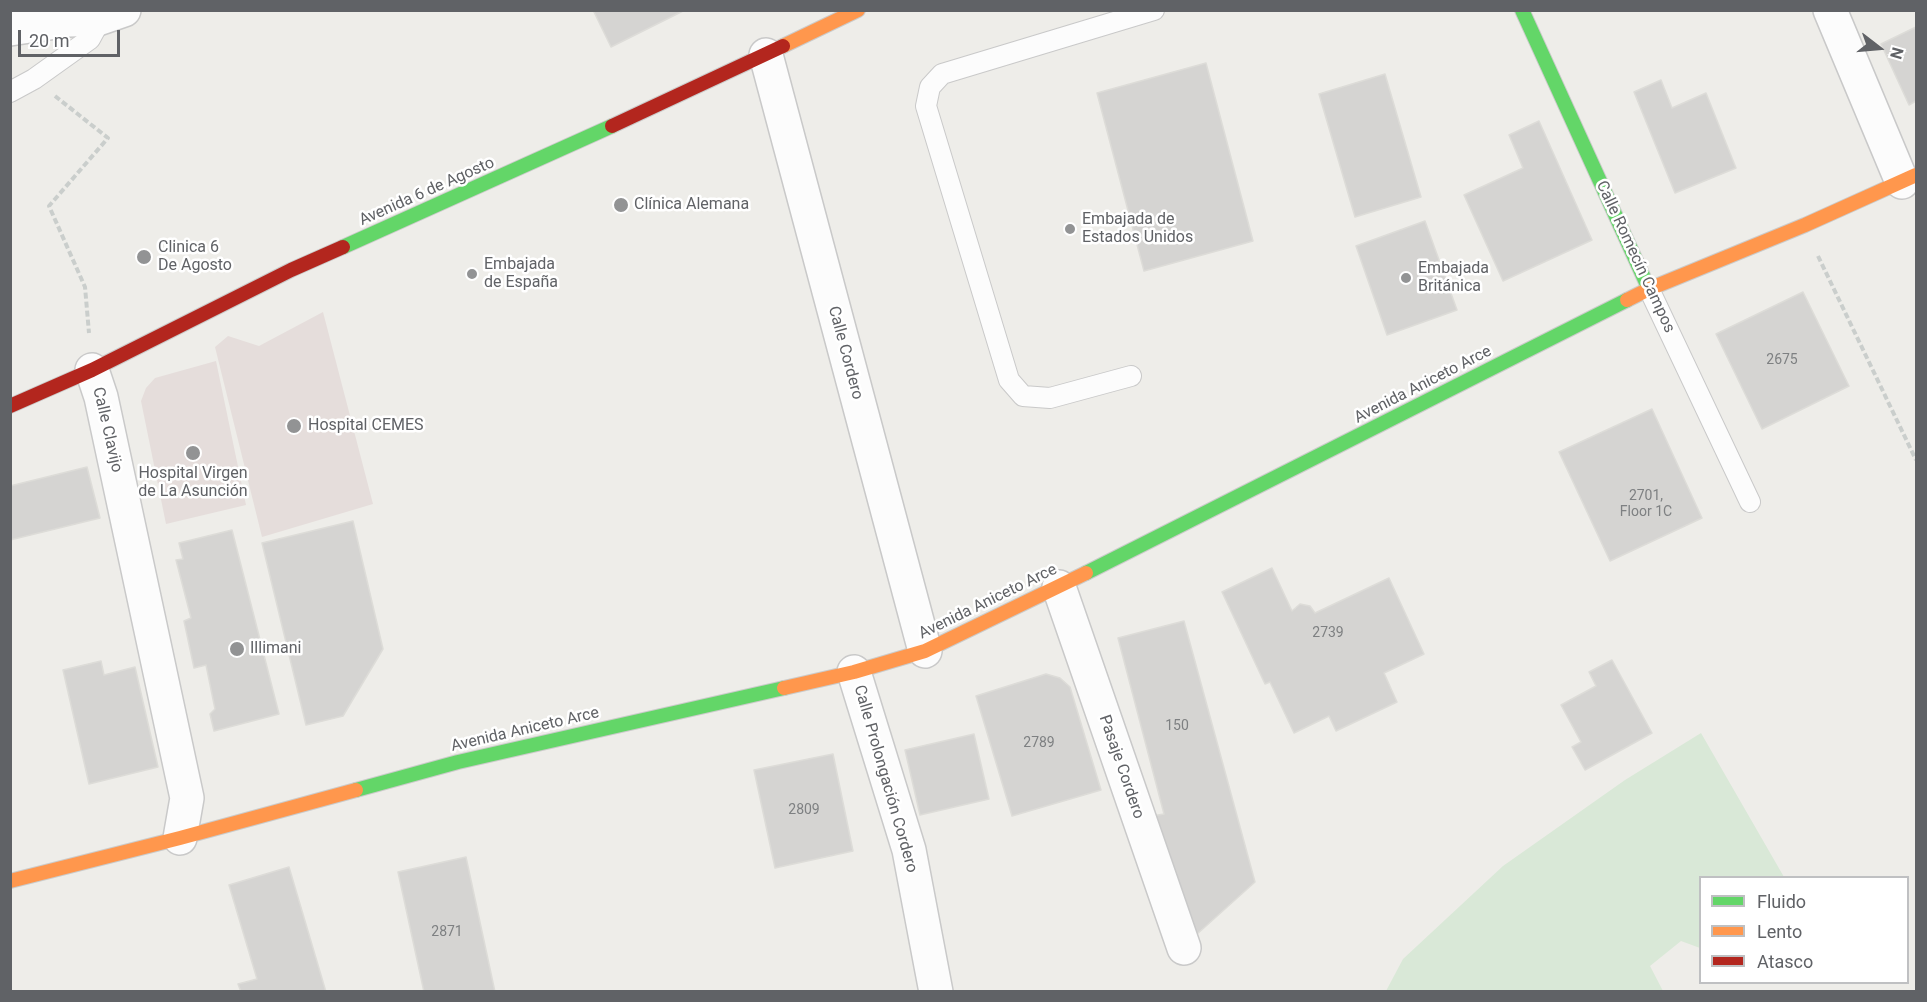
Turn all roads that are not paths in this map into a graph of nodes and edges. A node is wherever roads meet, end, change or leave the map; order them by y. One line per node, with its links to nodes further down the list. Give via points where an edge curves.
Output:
1 (858, 10): 7 (main road, Avenida 6 de Agosto)
2 (1154, 10): 12 (lane, via 942,74 930,87 926,106 1009,380 1023,396 1050,398)
3 (1521, 10): 10 (main road, Calle Romecín Campos)
4 (1830, 10): 9 (street)
5 (111, 15): 6 (street); 8 (lane, via 90,39)
6 (10, 29)
7 (766, 55): 11 (main road, Avenida 6 de Agosto, via 291,270); 16 (street, Calle Cordero)
8 (10, 93)
9 (1909, 179): 10 (main road, Avenida Aniceto Arce)
10 (1649, 289): 14 (lane, Calle Romecín Campos); 15 (main road, Avenida Aniceto Arce)
11 (92, 370): 13 (main road, Avenida 6 de Agosto); 18 (street, Calle Clavijo, via 188,798)
12 (1131, 376)
13 (10, 406)
14 (1750, 502)
15 (1059, 586): 16 (main road, Avenida Aniceto Arce); 20 (street, Pasaje Cordero)
16 (925, 651): 17 (main road, Avenida Aniceto Arce)
17 (854, 672): 18 (main road, Avenida Aniceto Arce, via 458,762); 21 (street, Calle Prolongación Cordero, via 909,850)
18 (180, 838): 19 (main road, Avenida Aniceto Arce)
19 (10, 881)
20 (1184, 948)
21 (936, 992)

